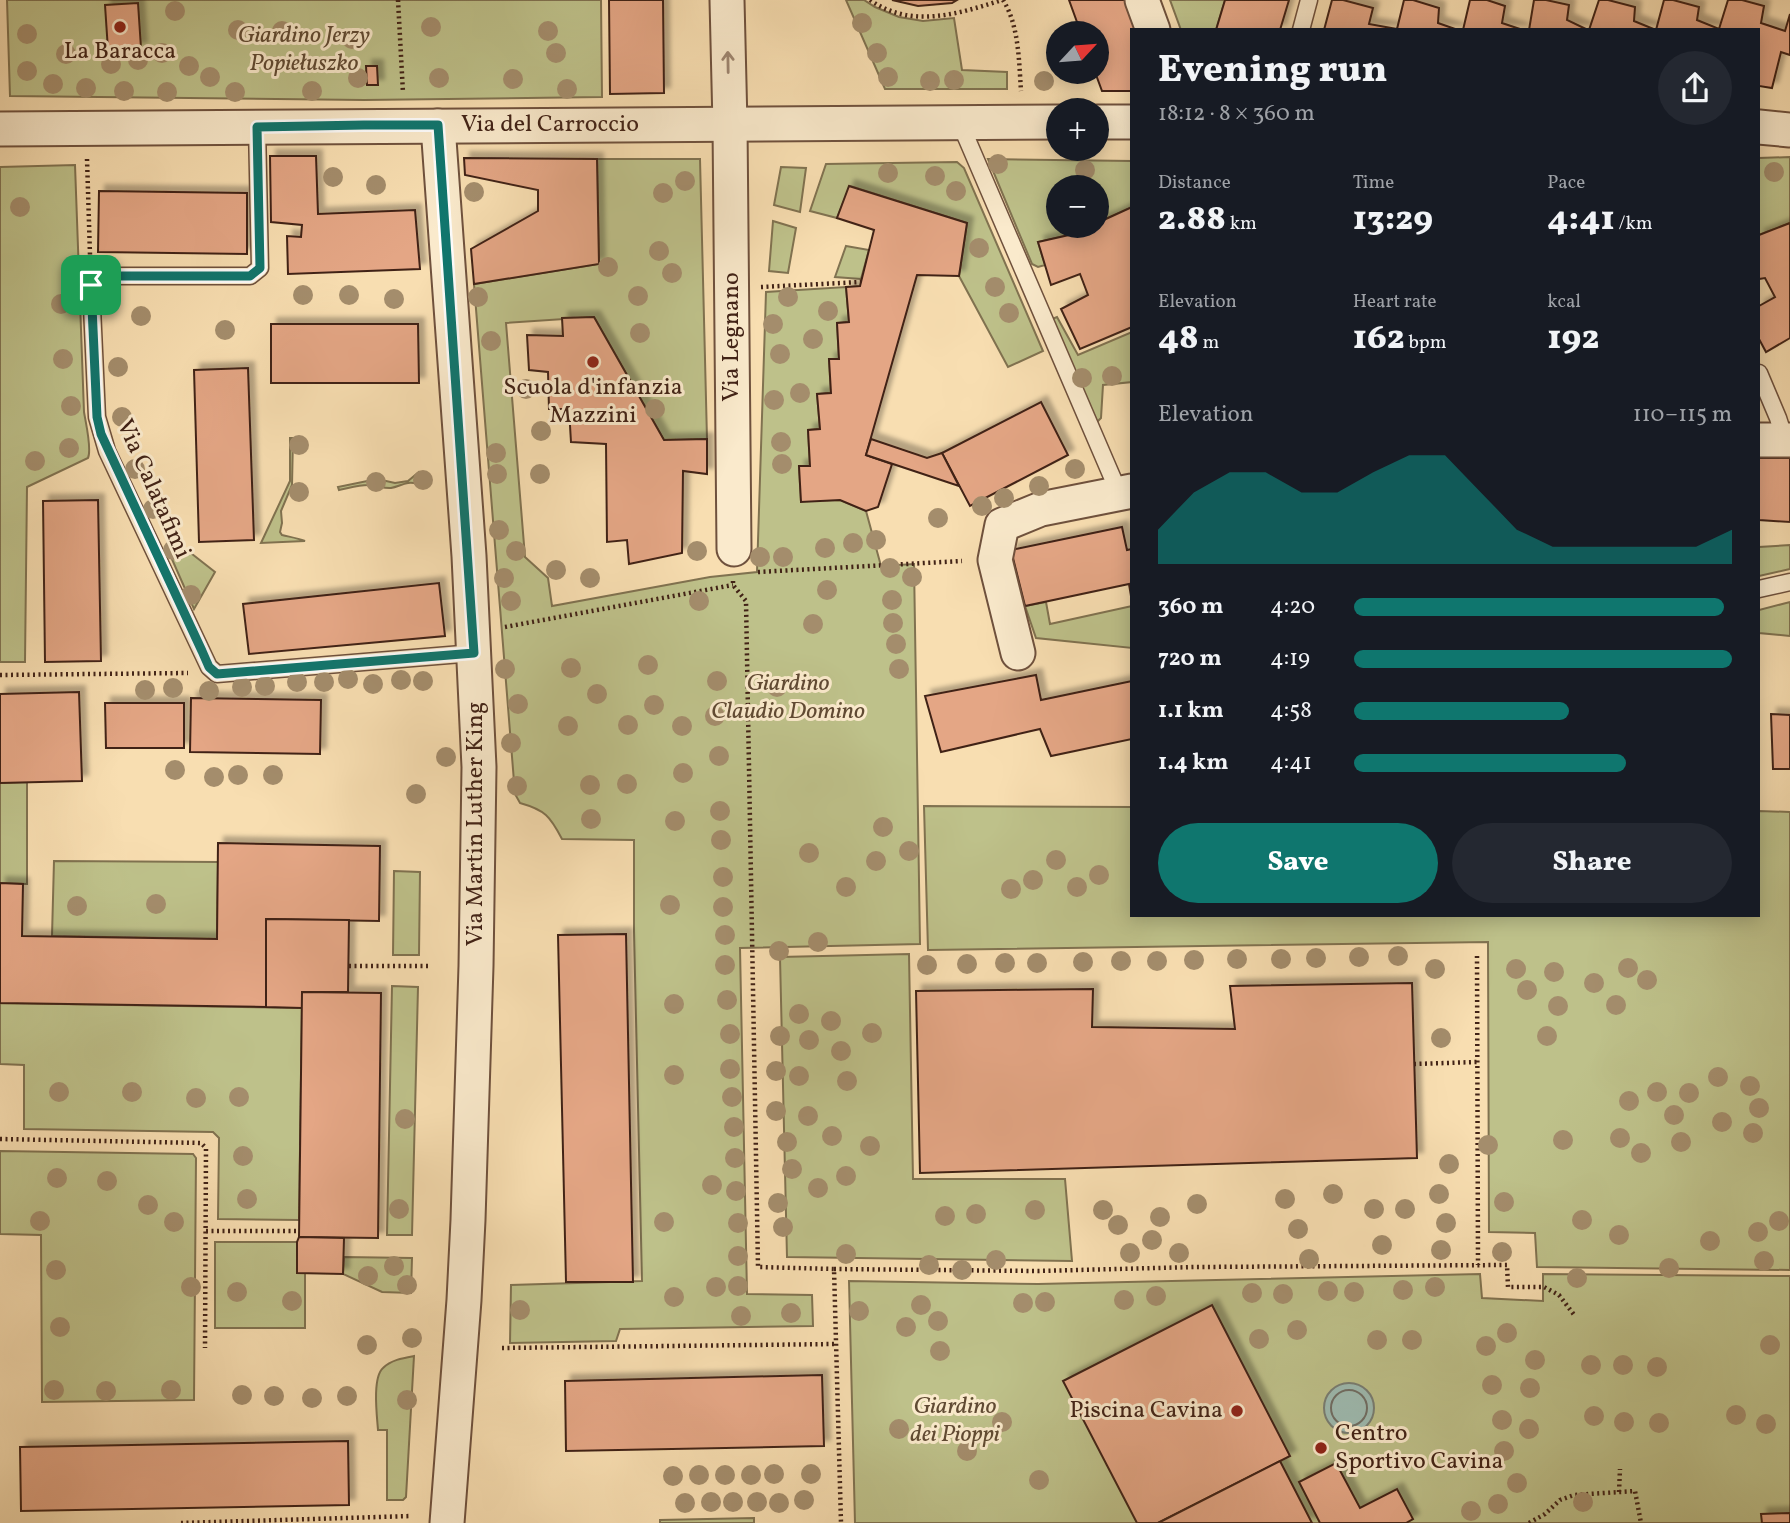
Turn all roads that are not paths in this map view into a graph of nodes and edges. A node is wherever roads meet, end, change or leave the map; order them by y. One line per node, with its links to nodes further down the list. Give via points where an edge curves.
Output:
1 (727, 0): 13 (street, Via Legnano, one-way to 1)
2 (1142, 0): 4 (street)
3 (1309, 0): 5 (lane)
4 (1152, 28)
5 (1302, 28)
6 (1790, 115): 7 (street)
7 (1760, 117)
8 (1046, 122): 11 (street, Via del Carroccio)
9 (1109, 122): 10 (street)
10 (1130, 122)
11 (960, 123): 13 (street, Via del Carroccio); 20 (lane)
12 (438, 125): 13 (street, Via del Carroccio); 14 (street, Via del Carroccio); 24 (street, Via Martin Luther King)
13 (730, 125): 21 (street, Via Legnano)
14 (257, 127): 16 (street, Via del Carroccio); 24 (lane, Via Calatafimi, via 260,268 250,276 98,276 91,285 101,434 209,667 217,674)
15 (1760, 127): 17 (street)
16 (0, 129)
17 (1790, 130)
18 (1760, 377): 19 (lane)
19 (1778, 440)
20 (1126, 492): 25 (street, via 1041,509 1002,525 995,559)
21 (733, 549)
22 (1790, 582): 23 (lane)
23 (1760, 589)
24 (474, 653): 26 (street, Via Martin Luther King, via 479,824 468,1220)
25 (1018, 653)
26 (447, 1523)

